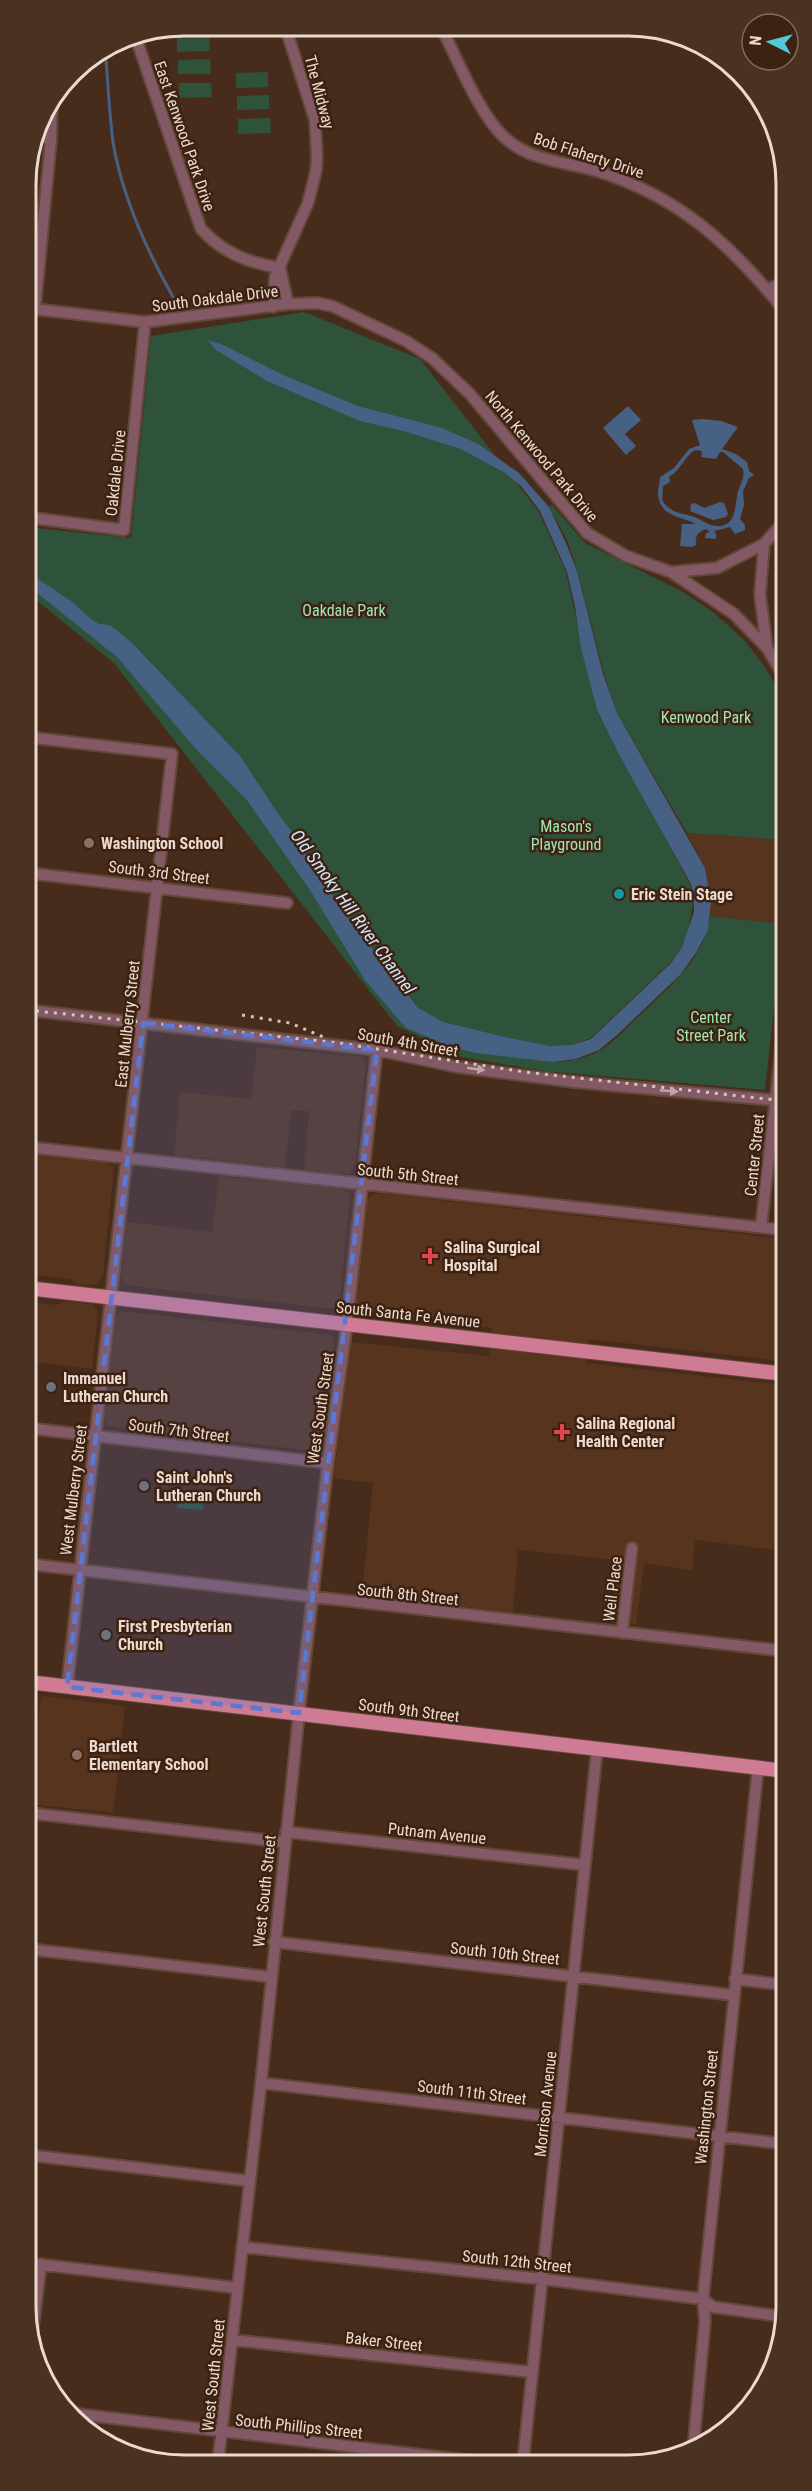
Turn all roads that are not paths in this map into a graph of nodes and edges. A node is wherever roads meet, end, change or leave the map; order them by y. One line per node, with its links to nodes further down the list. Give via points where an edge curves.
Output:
1 (288, 36): 8 (street, The Midway, via 315,120 317,158 308,203)
2 (446, 36): 10 (street, Bob Flaherty Drive, via 485,112 503,137 539,157 597,171 658,195 712,233)
3 (138, 44): 8 (street, East Kenwood Park Drive, via 201,230 228,252 250,262)
4 (52, 118): 6 (street)
5 (44, 138): 6 (street)
6 (51, 139): 7 (street)
7 (36, 260)
8 (280, 268): 12 (street); 13 (street, The Midway, via 274,277)
9 (776, 286): 10 (street)
10 (767, 290): 11 (street, Bob Flaherty Drive)
11 (776, 301)
12 (288, 304): 13 (street, South Oakdale Drive); 19 (street, North Kenwood Park Drive, via 332,306 406,341 432,358 470,394 587,533 626,556)
13 (273, 307): 15 (street, South Oakdale Drive)
14 (36, 309): 15 (street, South Oakdale Drive)
15 (146, 322): 16 (street, Oakdale Drive, via 124,530)
16 (36, 518)
17 (776, 530): 18 (street)
18 (764, 544): 19 (street, via 717,568); 20 (street, via 760,595)
19 (671, 572): 20 (street, North Kenwood Park Drive, via 734,614)
20 (767, 648): 21 (street)
21 (776, 663)
22 (36, 738): 24 (street, East Mulberry Street, via 172,754)
23 (36, 874): 24 (street, South 3rd Street)
24 (158, 887): 25 (street, South 3rd Street); 27 (street, East Mulberry Street)
25 (287, 903)
26 (36, 1011): 27 (street, South 4th Street)
27 (143, 1023): 28 (street, South 4th Street); 32 (street, East Mulberry Street)
28 (377, 1050): 29 (street, South 4th Street, one-way to 29, via 458,1067 574,1082); 33 (street, West South Street)
29 (776, 1100)
30 (776, 1127): 34 (street, Center Street)
31 (36, 1148): 32 (street, South 5th Street)
32 (128, 1158): 33 (street, South 5th Street); 37 (street, East Mulberry Street)
33 (363, 1184): 34 (street, South 5th Street); 38 (street, West South Street)
34 (761, 1227): 35 (street, South 5th Street)
35 (776, 1229)
36 (36, 1289): 37 (main road, South Santa Fe Avenue)
37 (112, 1298): 38 (main road, South Santa Fe Avenue); 41 (street, West Mulberry Street)
38 (347, 1324): 39 (main road, South Santa Fe Avenue); 42 (street, West South Street)
39 (776, 1373)
40 (36, 1429): 41 (street, South 7th Street)
41 (94, 1436): 42 (street, South 7th Street); 45 (street, West Mulberry Street)
42 (328, 1463): 46 (street, West South Street)
43 (632, 1548): 47 (street, Weil Place)
44 (36, 1565): 45 (street, South 8th Street)
45 (79, 1570): 46 (street, South 8th Street); 50 (street, West Mulberry Street)
46 (313, 1598): 47 (street, South 8th Street); 51 (street, West South Street)
47 (622, 1633): 48 (street, South 8th Street)
48 (776, 1650)
49 (36, 1683): 50 (main road, South 9th Street)
50 (67, 1687): 51 (main road, South 9th Street)
51 (299, 1713): 52 (main road, South 9th Street); 56 (street, West South Street)
52 (597, 1749): 53 (main road, South 9th Street); 57 (street, Morrison Avenue)
53 (758, 1767): 54 (main road, South 9th Street); 62 (street, Washington Street)
54 (776, 1770)
55 (36, 1814): 56 (street)
56 (285, 1837): 57 (street, Putnam Avenue); 58 (street, West South Street)
57 (585, 1865): 60 (street, Morrison Avenue)
58 (274, 1942): 60 (street, South 10th Street); 61 (street, West South Street)
59 (36, 1950): 61 (street)
60 (574, 1976): 64 (street, South 10th Street); 66 (street, Morrison Avenue)
61 (271, 1977): 65 (street, West South Street)
62 (735, 1979): 63 (street); 64 (street, Washington Street)
63 (776, 1984)
64 (733, 1995): 67 (street, Washington Street)
65 (261, 2083): 66 (street, South 11th Street); 70 (street, West South Street)
66 (559, 2118): 67 (street, South 11th Street); 74 (street, Morrison Avenue)
67 (718, 2136): 68 (street, South 11th Street); 76 (street, Washington Street)
68 (776, 2143)
69 (36, 2156): 70 (street)
70 (250, 2181): 71 (street, West South Street)
71 (242, 2247): 74 (street, South 12th Street); 75 (street, West South Street)
72 (36, 2264): 73 (street)
73 (41, 2264): 75 (street); 77 (street)
74 (542, 2279): 76 (street, South 12th Street); 80 (street, Morrison Avenue)
75 (238, 2288): 79 (street, West South Street)
76 (703, 2299): 78 (street, South 12th Street, via 714,2307); 83 (street, Washington Street, via 705,2321)
77 (36, 2308)
78 (776, 2315)
79 (232, 2340): 80 (street, Baker Street); 82 (street, West South Street)
80 (532, 2372): 86 (street, Morrison Avenue)
81 (84, 2416): 82 (street, South Phillips Street)
82 (221, 2432): 84 (street, West South Street); 85 (street, South Phillips Street)
83 (694, 2439)
84 (219, 2455)
85 (421, 2455)
86 (524, 2455)

